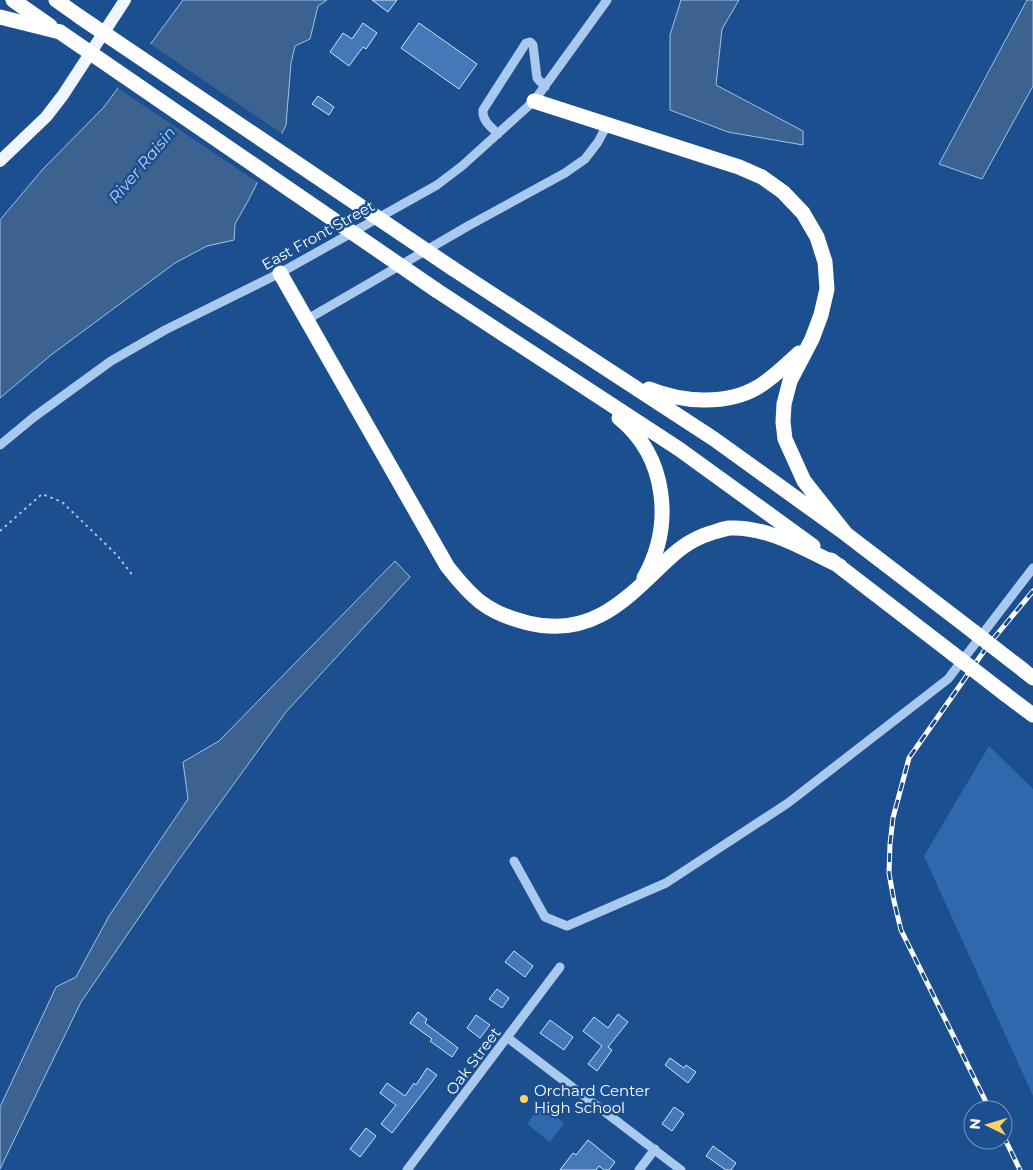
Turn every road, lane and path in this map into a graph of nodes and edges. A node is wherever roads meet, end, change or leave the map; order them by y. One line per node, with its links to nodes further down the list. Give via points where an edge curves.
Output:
1 (13, 0): 6 (highway)
2 (125, 0): 11 (main road, via 46,117)
3 (607, 0): 7 (street, East Front Street)
4 (59, 1): 15 (highway, bridge, via 452,268)
5 (0, 17): 6 (highway)
6 (60, 32): 16 (highway, bridge, via 436,290)
7 (545, 87): 8 (street, East Front Street); 10 (street, via 537,78 533,45 526,43 483,110 484,120)
8 (534, 101): 9 (highway); 10 (street, East Front Street)
9 (607, 125): 13 (street, via 585,159 565,173 459,230); 14 (highway, via 738,167 762,177 783,192 803,213 817,237 825,262 827,289)
10 (498, 134): 12 (street, East Front Street, via 437,185)
11 (0, 161)
12 (280, 273): 13 (highway); 17 (street, East Front Street, via 165,330 111,361)
13 (306, 320): 23 (highway, via 447,566 467,592 488,608 512,619 540,626 571,626 596,618 621,604)
14 (812, 339): 15 (highway, via 774,376 741,395 724,399 690,400 661,394); 19 (highway, via 790,381 784,404 785,440 804,481)
15 (597, 361): 19 (highway, via 714,438)
16 (569, 377): 20 (highway, via 679,449); 23 (highway, via 637,435 657,473 662,501 659,538)
17 (0, 445)
18 (0, 531): 22 (path, via 42,494 62,502 117,555)
19 (846, 534): 24 (highway, bridge)
20 (840, 566): 23 (highway, via 755,529 728,528 679,548); 25 (highway, bridge)
21 (1033, 568): 26 (street, via 948,679 788,803 666,883 568,926 545,917)
22 (133, 576)
23 (639, 586)
24 (1028, 674)
25 (1033, 715)
26 (514, 861)
27 (560, 968): 28 (street, Oak Street)
28 (508, 1038): 29 (street); 30 (street, Oak Street)
29 (655, 1150): 31 (street); 32 (street)
30 (407, 1170)
31 (639, 1170)
32 (681, 1170)

